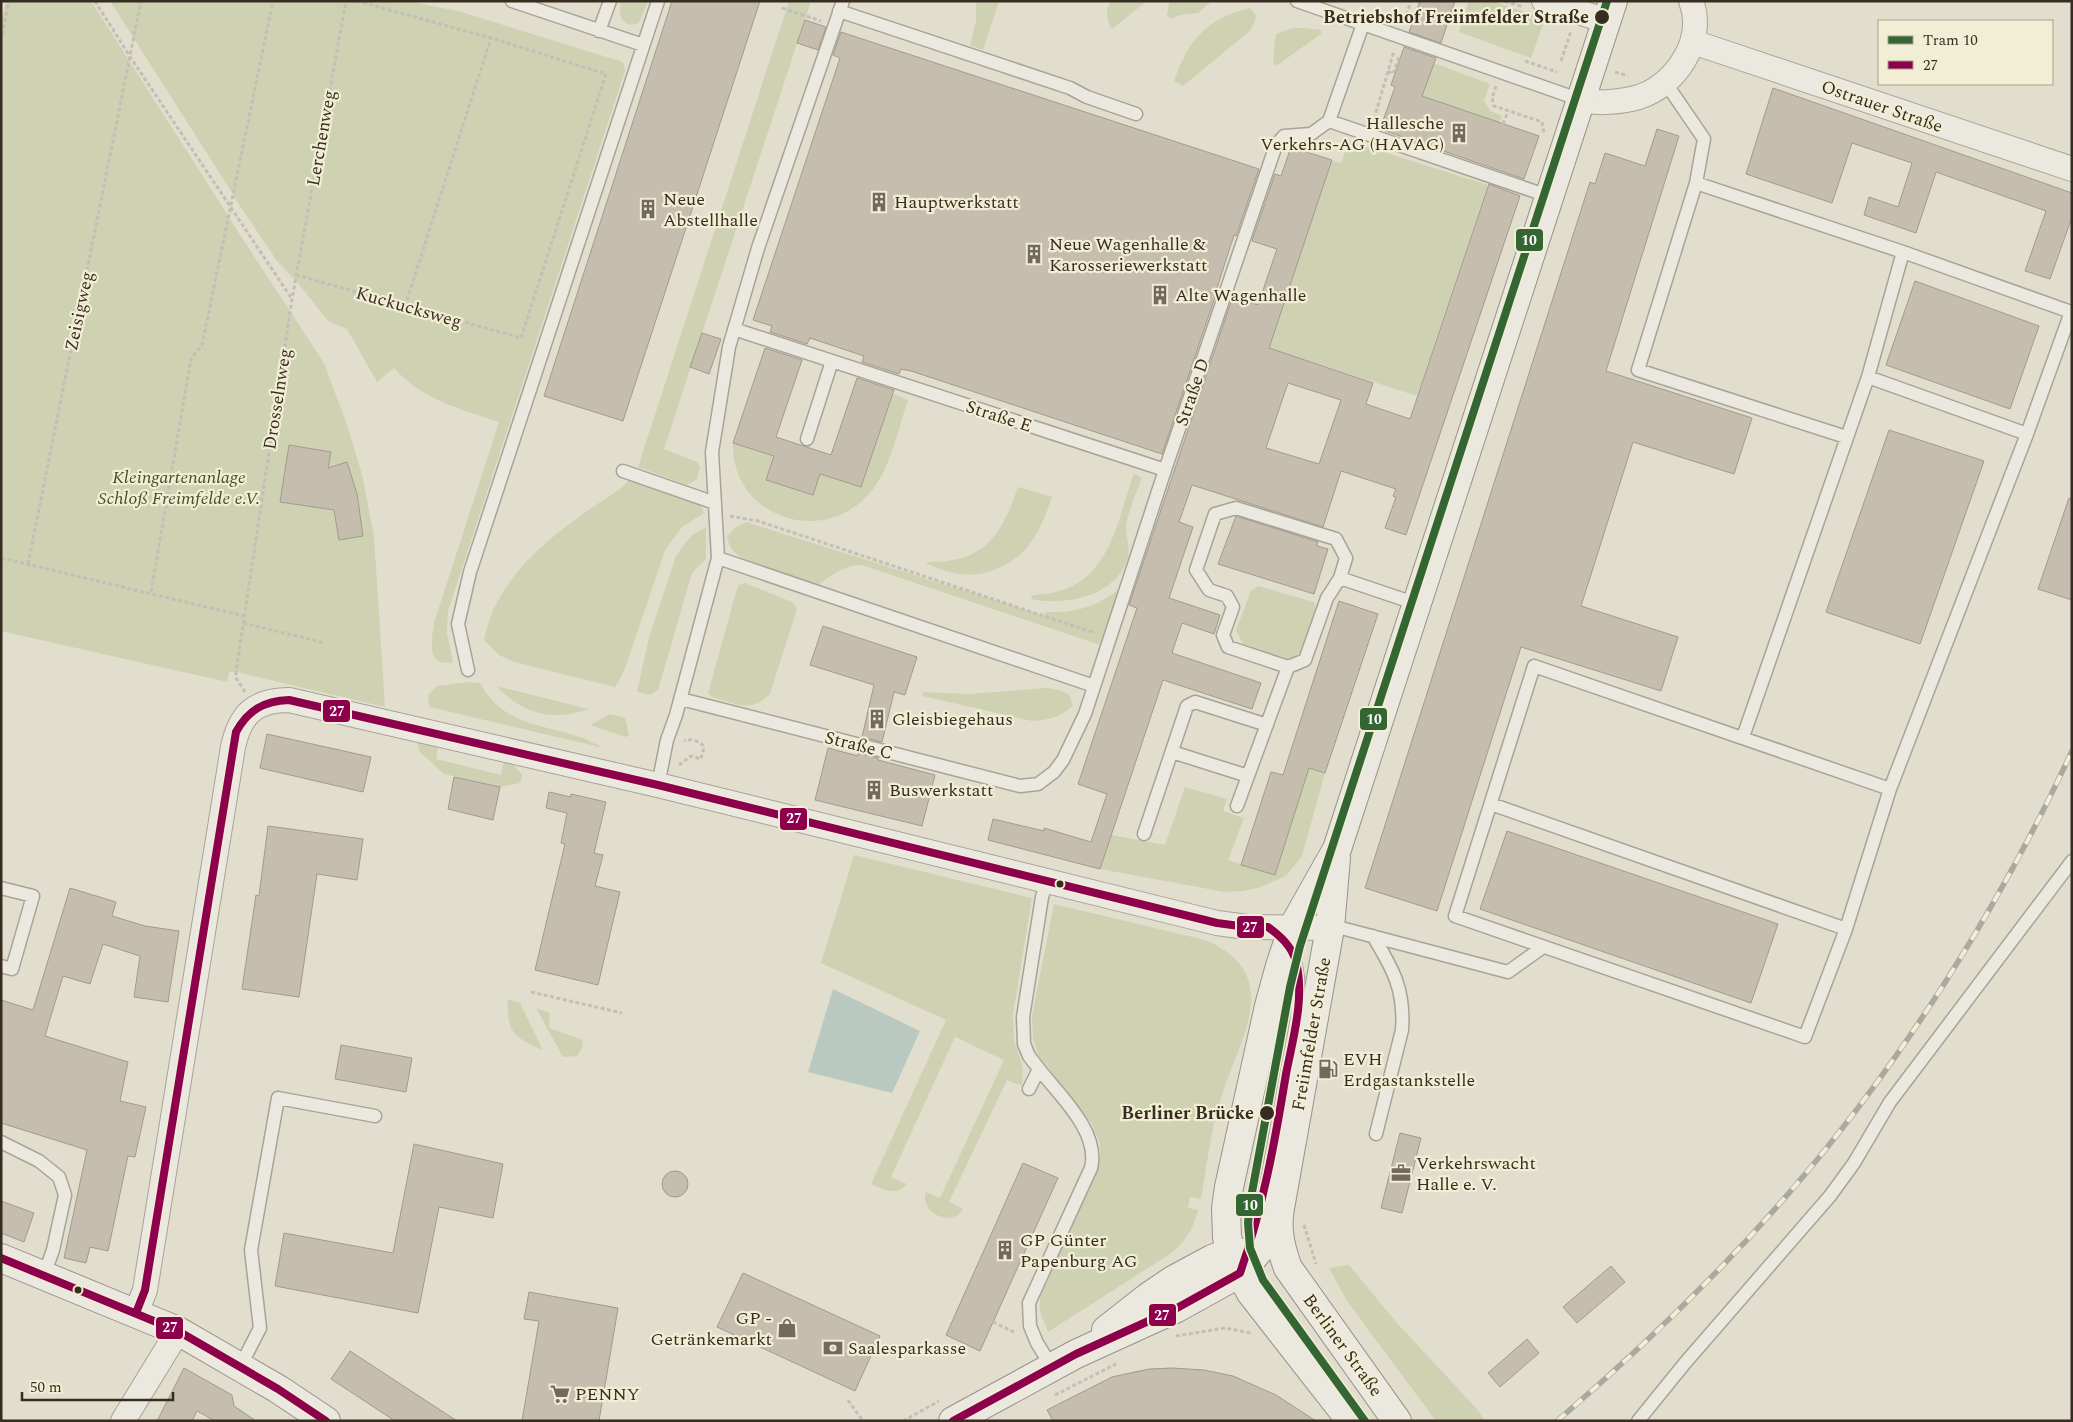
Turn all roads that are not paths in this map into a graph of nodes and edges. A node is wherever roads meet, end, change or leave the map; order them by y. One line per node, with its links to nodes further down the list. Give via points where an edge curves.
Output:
1 (512, 1): 10 (lane)
2 (610, 1): 10 (lane)
3 (658, 1): 12 (lane)
4 (1297, 1): 9 (lane)
5 (1544, 1): 8 (street, via 1578,12)
6 (1691, 1): 11 (street, via 1695,22)
7 (841, 6): 15 (lane); 22 (lane)
8 (1610, 11): 14 (street, Freiimfelder Straße)
9 (1363, 24): 14 (lane); 16 (lane)
10 (599, 31): 12 (lane)
11 (1693, 42): 13 (street, via 1683,63); 17 (street, Ostrauer Straße)
12 (643, 45): 35 (lane, via 470,572 458,624)
13 (1665, 82): 14 (street, via 1639,97 1608,102); 18 (lane, via 1704,139)
14 (1581, 100): 19 (street, Freiimfelder Straße)
15 (1136, 114)
16 (1328, 121): 19 (lane); 28 (lane, Straße D, via 1311,134 1284,136 1276,145)
17 (2072, 169)
18 (1696, 183): 20 (lane); 26 (lane, via 1638,370)
19 (1548, 196): 33 (street, Freiimfelder Straße)
20 (1903, 252): 21 (lane); 24 (lane)
21 (2072, 311): 25 (lane)
22 (734, 328): 23 (lane, Straße E); 30 (lane, via 712,452)
23 (832, 361): 27 (lane); 28 (lane, Straße E)
24 (1868, 376): 25 (lane); 26 (lane)
25 (2027, 434): 44 (lane)
26 (1846, 437): 39 (lane)
27 (807, 438)
28 (1165, 470): 36 (lane, Straße D)
29 (623, 472): 30 (lane)
30 (715, 509): 31 (lane)
31 (718, 558): 36 (lane); 37 (lane)
32 (1340, 578): 33 (lane); 34 (lane, via 1327,598 1305,660); 34 (lane, via 1346,558 1336,539 1236,508 1214,514 1196,570 1208,590 1227,596 1233,607 1223,635 1228,647)
33 (1416, 604): 48 (street, Freiimfelder Straße)
34 (1288, 667): 38 (lane)
35 (468, 670)
36 (1094, 686): 42 (lane, Straße D, via 1085,714 1063,760)
37 (681, 699): 42 (lane, Straße C, via 1020,786); 43 (lane, via 667,740)
38 (1267, 725): 40 (lane, via 1195,702 1187,706); 41 (lane)
39 (1743, 738): 44 (lane); 45 (lane, via 1534,666)
40 (1172, 752): 41 (lane); 47 (lane)
41 (1248, 776): 46 (lane)
42 (1038, 784)
43 (658, 785): 50 (street); 68 (street, via 289,700 266,702 248,713 241,722 232,748 145,1290)
44 (1890, 789): 53 (lane)
45 (1491, 804): 53 (lane); 56 (lane, via 1455,916)
46 (1237, 806)
47 (1144, 834)
48 (1337, 849): 52 (street, Freiimfelder Straße); 54 (street, Freiimfelder Straße)
49 (2072, 861): 77 (lane, via 1890,1102 1830,1196)
50 (1047, 881): 54 (street, via 1217,923); 58 (lane, via 1040,906 1023,1017 1024,1044)
51 (1, 888): 57 (lane, via 33,896 12,969)
52 (1330, 928): 54 (street); 55 (lane, via 1345,928); 63 (street, Freiimfelder Straße)
53 (1846, 929): 56 (lane, via 1805,1037)
54 (1283, 933): 65 (street, Freiimfelder Straße, via 1227,1198 1226,1222)
55 (1373, 936): 56 (lane, via 1508,972); 61 (lane, via 1392,967 1400,991 1403,1018)
56 (1543, 947)
57 (1, 966)
58 (1039, 1070): 59 (lane); 71 (lane, via 1084,1126 1093,1152 1090,1168 1029,1303 1030,1326)
59 (1029, 1089)
60 (375, 1116): 70 (lane, via 278,1098 251,1250 260,1328)
61 (1376, 1134)
62 (1, 1142): 67 (lane, via 39,1161 59,1177 65,1195)
63 (1291, 1220): 65 (street); 66 (street, Berliner Straße, via 1281,1247)
64 (1, 1258): 67 (street)
65 (1244, 1258): 66 (street, Berliner Straße, via 1275,1261); 71 (street, via 1212,1259 1154,1293 1076,1354); 75 (street, via 1251,1293)
66 (1288, 1268): 76 (street, Berliner Straße)
67 (44, 1275): 68 (street)
68 (136, 1313): 69 (street)
69 (178, 1331): 70 (street); 73 (street)
70 (240, 1367): 74 (street)
71 (1052, 1367): 72 (street)
72 (948, 1409)
73 (123, 1421)
74 (326, 1421)
75 (1351, 1421)
76 (1397, 1421)
77 (1638, 1421)

